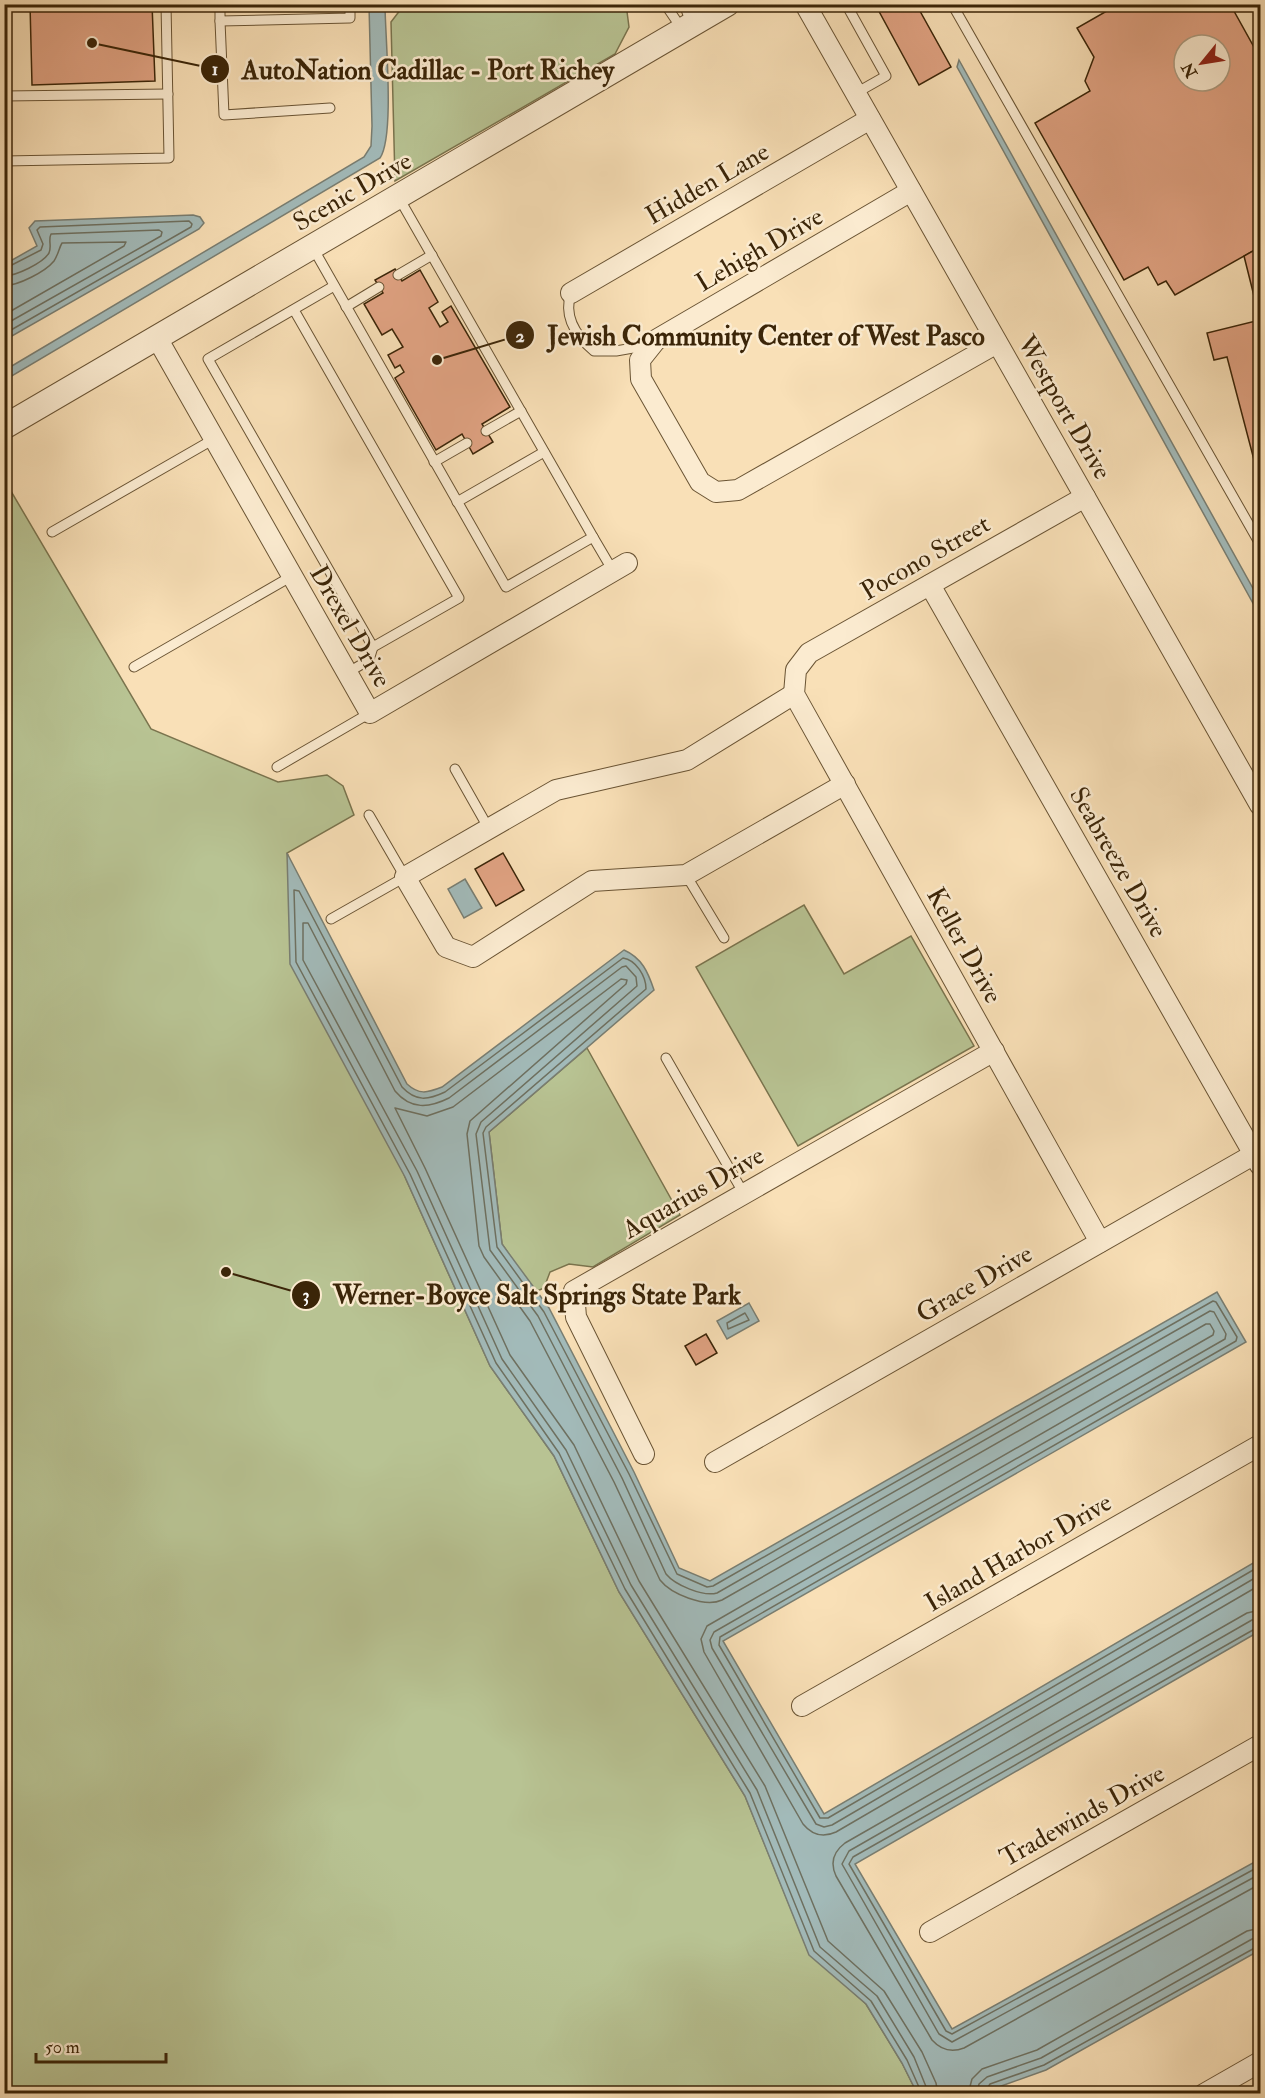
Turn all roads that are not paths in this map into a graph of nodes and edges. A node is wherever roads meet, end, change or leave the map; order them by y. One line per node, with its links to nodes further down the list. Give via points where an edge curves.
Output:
1 (166, 4): 14 (lane)
2 (220, 4): 12 (lane)
3 (350, 4): 12 (lane, via 351,18)
4 (665, 4): 11 (lane)
5 (727, 4): 11 (street, Scenic Drive)
6 (805, 4): 13 (street, Westport Drive)
7 (846, 4): 13 (lane, via 886,76)
8 (952, 4): 43 (lane)
9 (1257, 4): 10 (lane)
10 (1260, 11)
11 (686, 20): 20 (street, Scenic Drive)
12 (220, 21): 16 (lane, via 224,115)
13 (856, 93): 17 (street, Westport Drive)
14 (168, 94): 15 (lane); 18 (lane, via 169,158)
15 (4, 96)
16 (330, 108)
17 (870, 119): 19 (street, Westport Drive); 26 (street, Hidden Lane)
18 (4, 161)
19 (911, 191): 30 (street, Westport Drive); 31 (street, Lehigh Drive, via 656,340)
20 (399, 197): 21 (street, Scenic Drive); 22 (lane)
21 (311, 246): 24 (lane); 29 (street, Scenic Drive)
22 (432, 255): 23 (lane); 32 (lane)
23 (398, 275)
24 (334, 286): 27 (lane); 28 (lane)
25 (379, 287): 27 (lane)
26 (571, 293): 31 (lane, via 567,305 573,328 594,351)
27 (346, 307): 38 (lane)
28 (294, 310): 47 (lane, via 208,359); 47 (lane, via 459,598)
29 (157, 338): 33 (street, Scenic Drive); 35 (street, Drexel Drive)
30 (997, 343): 31 (street, via 738,490 716,492 700,482 641,379); 39 (street, Westport Drive)
31 (646, 353)
32 (521, 411): 34 (lane); 37 (lane)
33 (4, 426)
34 (486, 432)
35 (214, 439): 41 (lane); 45 (street, Drexel Drive)
36 (467, 443): 38 (lane)
37 (544, 452): 40 (lane); 42 (lane)
38 (434, 462): 40 (lane)
39 (1085, 497): 46 (street, Pocono Street); 55 (street, Westport Drive)
40 (458, 502): 42 (lane, via 506,587)
41 (52, 532)
42 (593, 537): 44 (lane)
43 (1260, 544)
44 (620, 567): 51 (street, Drexel Drive)
45 (292, 576): 48 (lane); 49 (street, Drexel Drive)
46 (930, 585): 50 (street, Pocono Street, via 809,653 796,670); 64 (street, Seabreeze Drive)
47 (373, 647): 49 (lane, via 369,660)
48 (134, 667)
49 (347, 674): 51 (street, Drexel Drive)
50 (794, 694): 54 (street, Keller Drive); 57 (street, via 687,760 556,790)
51 (370, 713): 52 (lane)
52 (278, 767)
53 (455, 769): 57 (lane)
54 (845, 784): 58 (street); 62 (street, Keller Drive)
55 (1260, 805)
56 (369, 815): 59 (lane)
57 (489, 829): 59 (street)
58 (686, 875): 59 (street, via 592,881 473,957 446,947); 61 (lane)
59 (405, 877): 60 (lane)
60 (331, 919)
61 (724, 938)
62 (994, 1052): 65 (street, Aquarius Drive); 66 (street, Keller Drive)
63 (666, 1058): 65 (lane)
64 (1258, 1157): 66 (street, Grace Drive)
65 (744, 1194): 68 (street, Aquarius Drive, via 574,1291 576,1317)
66 (1100, 1242): 69 (street, Grace Drive)
67 (1260, 1445): 70 (street, Island Harbor Drive)
68 (644, 1454)
69 (715, 1462)
70 (802, 1706)
71 (1260, 1744): 72 (street, Tradewinds Drive)
72 (930, 1932)
73 (1260, 2062): 74 (street)
74 (1204, 2094)

